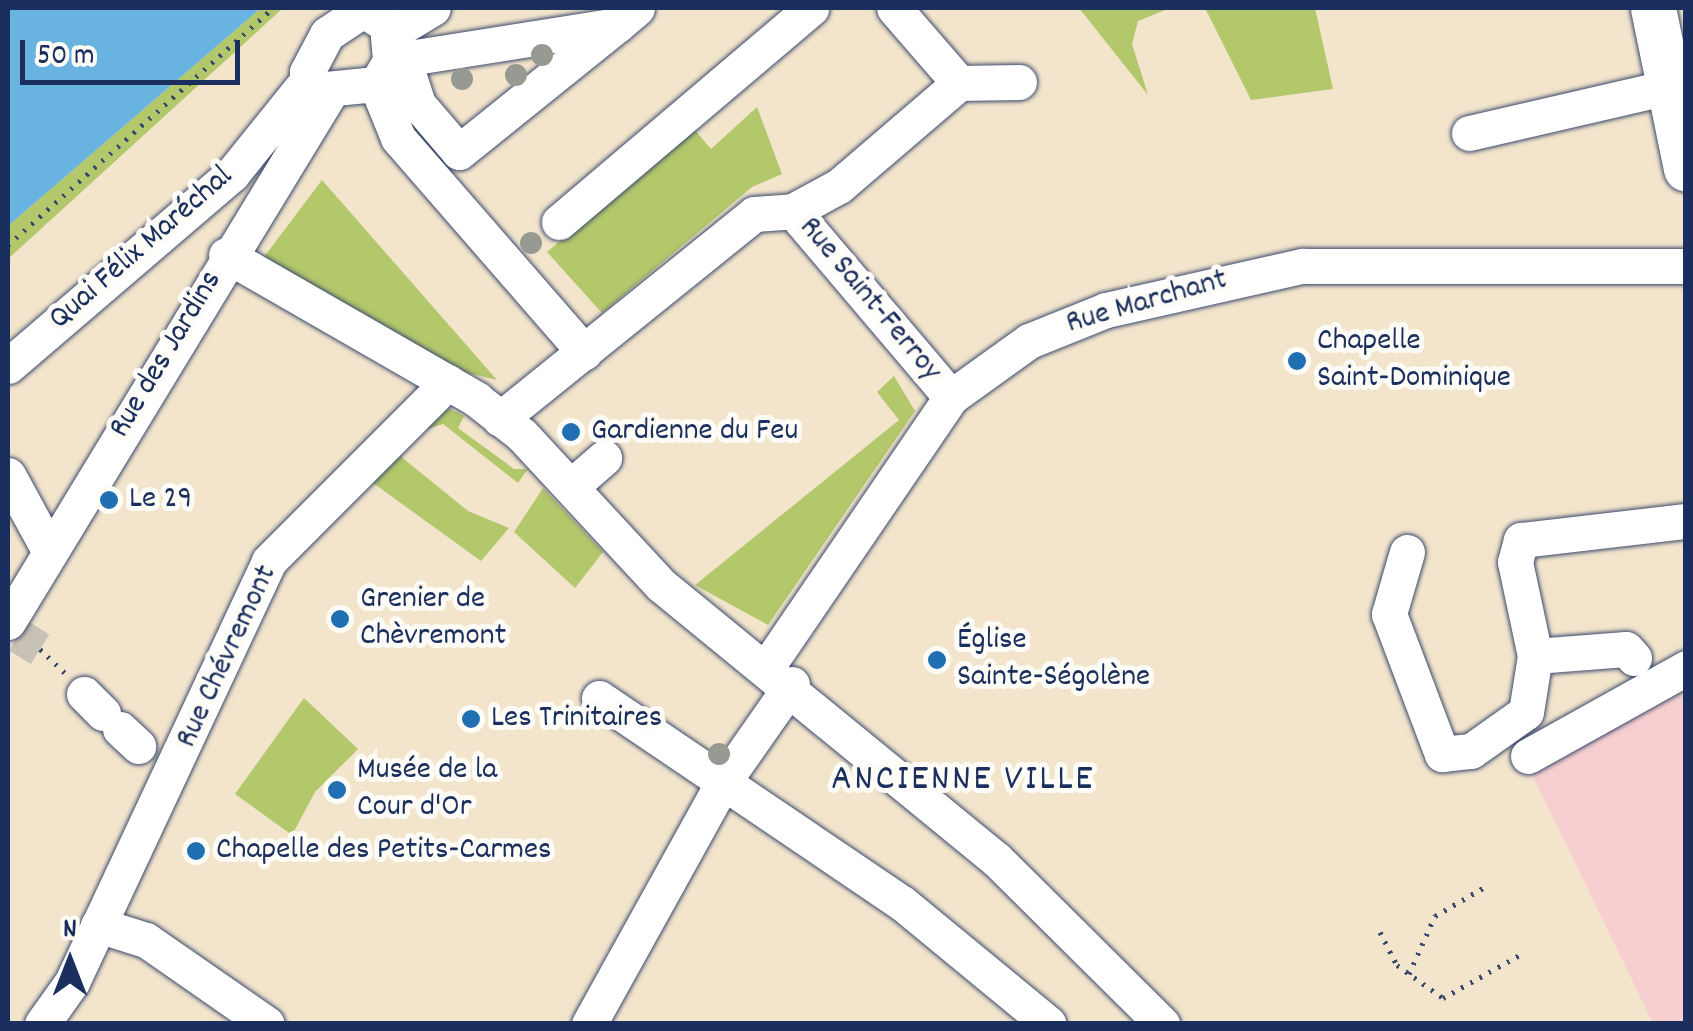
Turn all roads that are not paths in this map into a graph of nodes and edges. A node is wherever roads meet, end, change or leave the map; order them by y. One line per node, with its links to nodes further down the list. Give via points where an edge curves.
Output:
1 (433, 8): 6 (street)
2 (812, 8): 14 (street)
3 (894, 8): 8 (street)
4 (1653, 8): 10 (main road)
5 (627, 16): 6 (street); 6 (street, via 459,152)
6 (390, 61): 9 (street); 9 (street, via 377,14 350,13 327,34); 17 (street, via 398,138)
7 (1018, 82): 8 (street)
8 (959, 83): 13 (street, Rue Saint-Ferroy, via 839,186)
9 (319, 86): 15 (street, Rue des Jardins); 18 (street, Quai Félix Maréchal, via 232,174)
10 (1670, 86): 11 (street); 12 (main road)
11 (1469, 133)
12 (1686, 170)
13 (793, 211): 17 (street, via 754,214); 20 (street, Rue Saint-Ferroy)
14 (558, 222)
15 (226, 255): 19 (street); 26 (street, Rue des Jardins)
16 (1686, 266): 20 (street, Rue Marchant, via 1285,268 1069,324)
17 (584, 352): 21 (street)
18 (8, 366)
19 (448, 382): 21 (street); 36 (street, Rue Chévremont, via 269,561 128,736)
20 (951, 397): 32 (street, Rue Marchant)
21 (500, 418): 24 (street)
22 (604, 458): 24 (street)
23 (8, 475): 26 (street)
24 (574, 484): 32 (street, via 661,585)
25 (1686, 521): 29 (street, via 1520,540 1516,562)
26 (50, 552): 28 (street, Rue des Jardins)
27 (1407, 552): 29 (street, via 1389,614 1442,754 1471,750 1526,712)
28 (11, 629)
29 (1536, 656): 30 (street, via 1611,649)
30 (1634, 658)
31 (1686, 668): 34 (street)
32 (781, 674): 35 (street, Rue Marchant); 41 (street, via 997,860)
33 (598, 698): 35 (street)
34 (1528, 756)
35 (722, 784): 39 (street, Rue Marchant); 40 (street, via 971,953)
36 (98, 925): 37 (street, Rue Chévremont); 38 (street, via 146,940)
37 (42, 1024)
38 (268, 1024)
39 (589, 1024)
40 (1049, 1024)
41 (1162, 1024)

